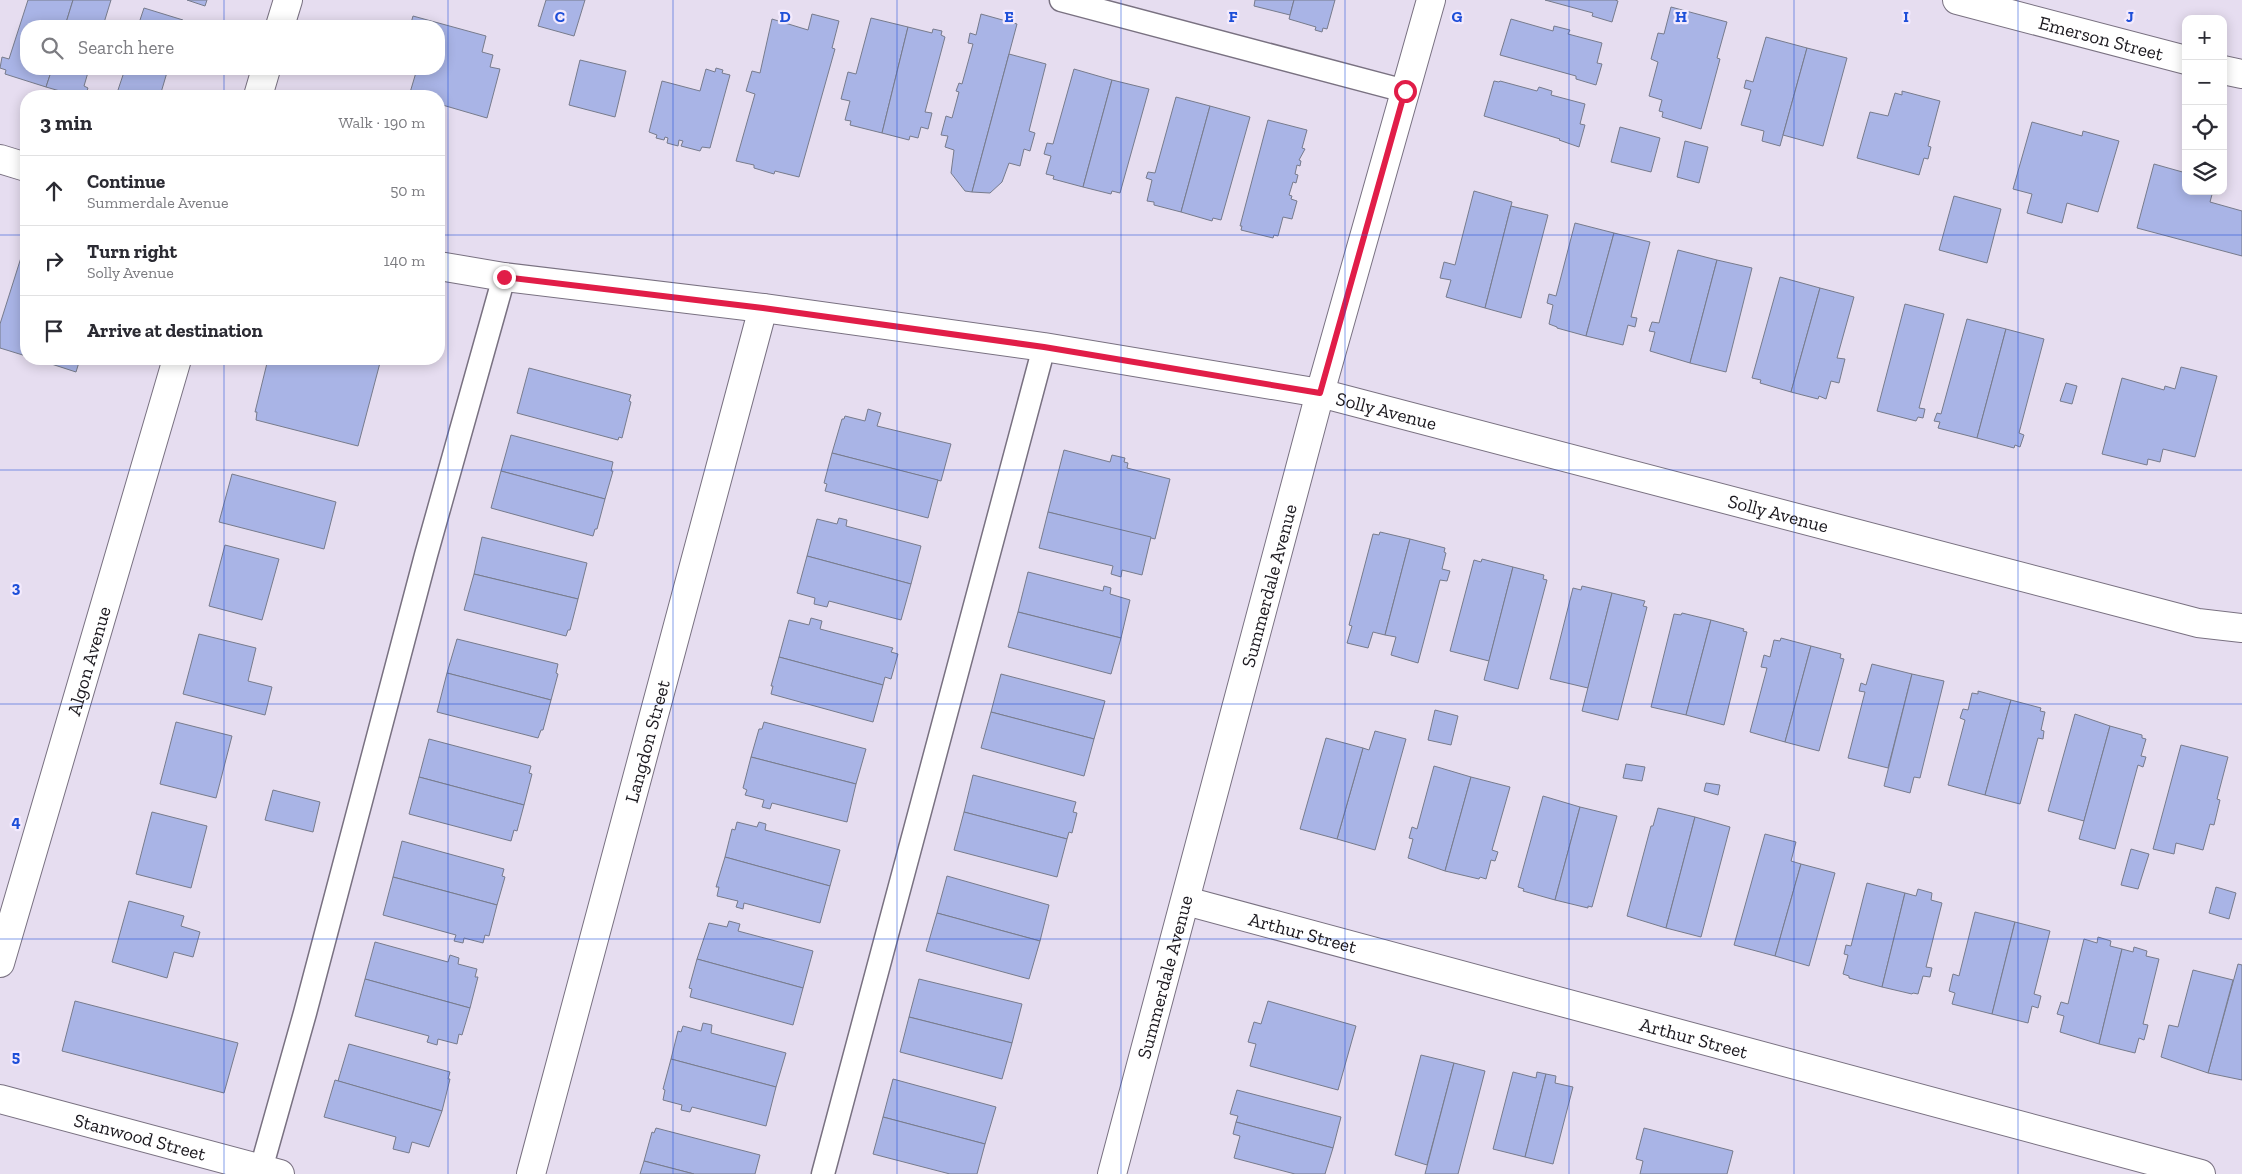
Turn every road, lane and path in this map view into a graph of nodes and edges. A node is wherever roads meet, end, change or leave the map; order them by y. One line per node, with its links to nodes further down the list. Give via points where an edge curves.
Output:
1 (288, 0): 5 (street)
2 (1060, 0): 11 (lane)
3 (1431, 0): 11 (street, Summerdale Avenue)
4 (1957, 0): 6 (street, Emerson Street)
5 (282, 20)
6 (2182, 59)
7 (2227, 71): 8 (street)
8 (2242, 74)
9 (264, 75): 10 (street)
10 (260, 90)
11 (1405, 91): 19 (street, Summerdale Avenue)
12 (0, 159): 13 (street)
13 (20, 165)
14 (445, 267): 15 (street, Solly Avenue)
15 (504, 277): 16 (street, Solly Avenue); 26 (lane, via 426,555 305,1013)
16 (763, 308): 17 (street, Solly Avenue); 27 (street, Langdon Street)
17 (1044, 347): 19 (street, Solly Avenue); 28 (lane)
18 (175, 365): 24 (street, Algon Avenue)
19 (1320, 393): 20 (street, Solly Avenue); 23 (street, Summerdale Avenue)
20 (2198, 624): 21 (street, Solly Avenue); 22 (street, Solly Avenue)
21 (2242, 628)
22 (2242, 643)
23 (1186, 901): 29 (street, Summerdale Avenue); 30 (street, Arthur Street)
24 (1, 953)
25 (0, 1099): 26 (street, Stanwood Street)
26 (270, 1172)
27 (531, 1174)
28 (823, 1174)
29 (1112, 1174)
30 (2201, 1174)

